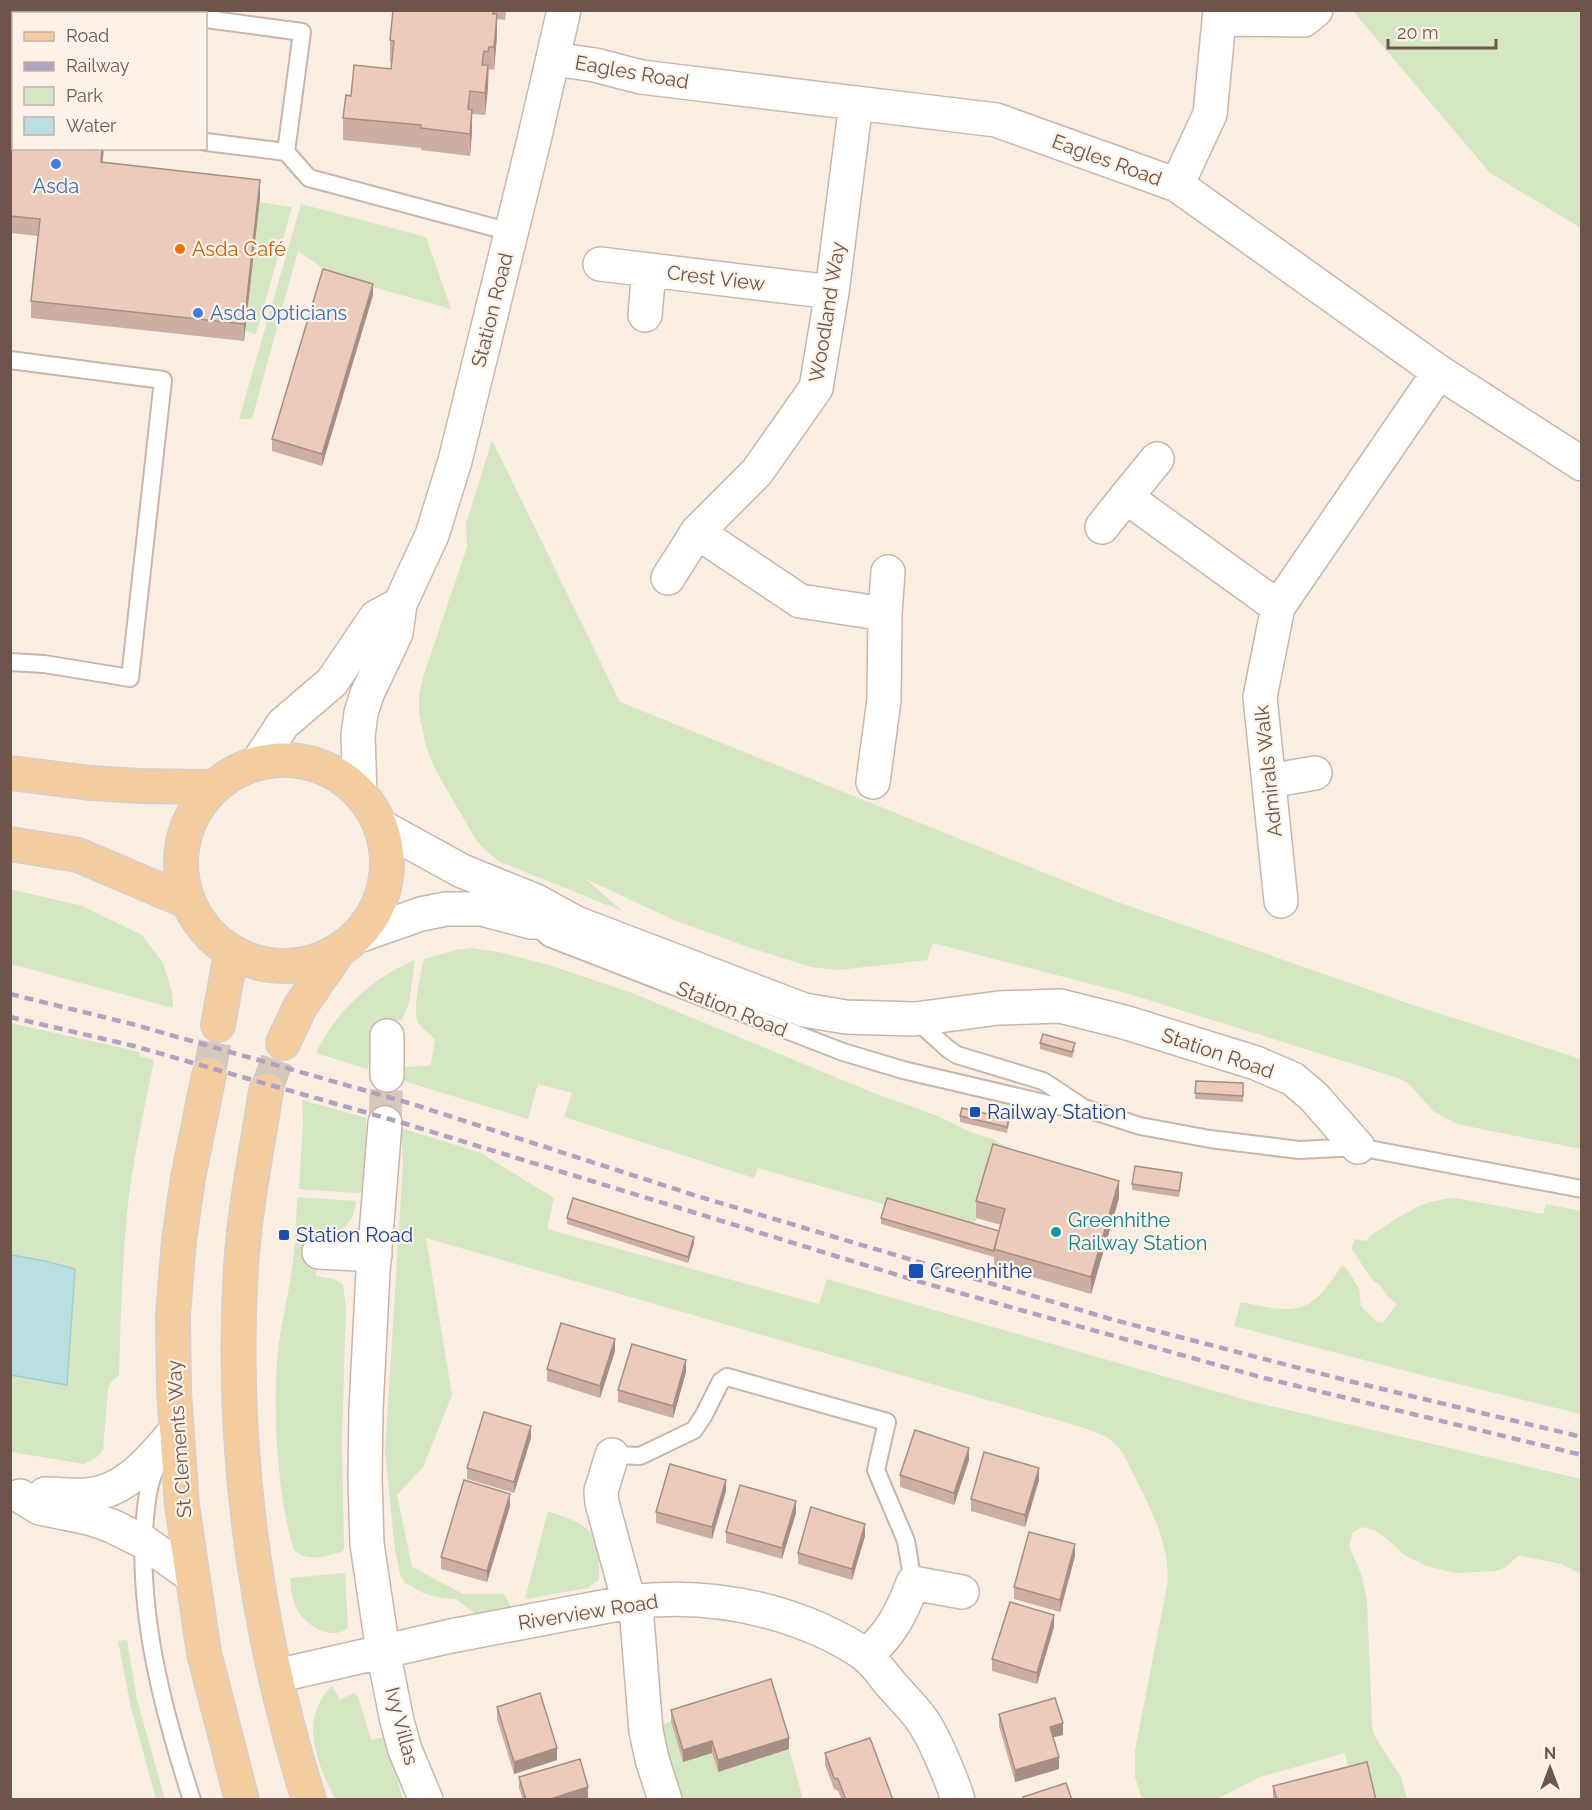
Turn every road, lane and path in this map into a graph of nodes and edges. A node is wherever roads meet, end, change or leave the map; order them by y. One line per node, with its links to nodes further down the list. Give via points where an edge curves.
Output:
1 (564, 10): 5 (street, Station Road)
2 (1316, 10): 3 (street, via 1304,20)
3 (1220, 15): 9 (street, via 1210,114)
4 (207, 19): 8 (lane, via 302,32)
5 (553, 59): 6 (street, Eagles Road, via 641,77); 10 (street, Station Road)
6 (856, 103): 9 (street, Eagles Road, via 996,120); 13 (street, Woodland Way)
7 (207, 141): 8 (lane)
8 (286, 152): 10 (lane, via 309,178)
9 (1177, 185): 16 (street, Eagles Road)
10 (511, 232): 24 (street, Station Road, via 444,499)
11 (600, 264): 12 (street, Crest View)
12 (649, 270): 13 (street, Crest View); 14 (street)
13 (832, 292): 21 (street, Woodland Way, via 816,388 757,472)
14 (645, 315)
15 (10, 360): 27 (lane, via 163,380 130,678)
16 (1439, 372): 18 (street, Eagles Road); 25 (street, Admirals Walk)
17 (1157, 459): 19 (street)
18 (1581, 465)
19 (1126, 497): 20 (street); 25 (street)
20 (1102, 527)
21 (697, 532): 23 (street, Woodland Way); 26 (street, via 800,601)
22 (888, 572): 26 (street)
23 (668, 578)
24 (400, 604): 28 (street, via 376,617 332,682 283,724); 34 (street, Station Road, via 396,633 361,713)
25 (1278, 607): 31 (street, Admirals Walk, via 1260,697)
26 (885, 614): 32 (street, via 884,700)
27 (10, 662)
28 (260, 759): 33 (main road); 34 (main road, via 319,765)
29 (10, 773): 33 (main road, via 90,783)
30 (1315, 773): 31 (street)
31 (1269, 781): 38 (street, Admirals Walk)
32 (873, 782)
33 (212, 787): 37 (main road, via 185,829 179,865)
34 (360, 792): 35 (main road)
35 (382, 827): 40 (street, Station Road, via 462,871); 41 (main road, via 388,854 385,890)
36 (10, 844): 37 (main road, via 78,855)
37 (186, 901): 42 (main road, via 203,931)
38 (1281, 901)
39 (531, 922): 40 (street, Station Road); 41 (street, Station Road, via 482,909 446,909); 51 (lane, Station Road, via 549,938 836,1050 1057,1106)
40 (576, 922): 44 (street, Station Road, via 804,1010 846,1017)
41 (361, 934): 43 (main road)
42 (231, 954): 43 (main road, via 266,966); 45 (main road)
43 (335, 956): 47 (main road, via 300,1007)
44 (915, 1019): 51 (lane, Station Road, via 957,1055 1043,1081); 53 (street, Station Road, via 1054,1005 1124,1022 1256,1062 1293,1079)
45 (218, 1025)
46 (387, 1036): 49 (street)
47 (283, 1043)
48 (209, 1075): 57 (main road, St Clements Way, via 178,1251 173,1315)
49 (387, 1075)
50 (266, 1091): 67 (main road, via 242,1254 239,1369 248,1513)
51 (1081, 1107): 53 (lane, Station Road, via 1145,1127 1222,1141 1299,1150)
52 (385, 1123): 56 (street)
53 (1358, 1147): 54 (lane)
54 (1581, 1189)
55 (319, 1252): 56 (street)
56 (375, 1255): 65 (street, via 366,1409 365,1514)
57 (176, 1431): 59 (street, via 141,1469 105,1491 87,1495); 60 (lane, via 151,1478); 61 (main road, St Clements Way)
58 (612, 1455): 62 (lane, via 640,1456 694,1430 727,1377 887,1422 876,1470 906,1541); 64 (street, via 601,1497)
59 (15, 1495): 60 (street, via 40,1508 112,1526)
60 (144, 1542): 61 (street); 68 (lane, via 146,1602 157,1671)
61 (192, 1576): 69 (main road, St Clements Way, via 204,1653)
62 (913, 1583): 63 (street); 66 (street, via 892,1630)
63 (962, 1592)
64 (629, 1602): 65 (street, Riverview Road); 66 (street, Riverview Road, via 701,1599 747,1606 814,1627); 72 (street, via 637,1619 646,1731)
65 (383, 1651): 67 (street, Riverview Road); 71 (street, Ivy Villas, via 405,1750)
66 (867, 1655): 73 (street, Riverview Road, via 923,1722)
67 (276, 1676): 70 (main road)
68 (192, 1800)
69 (242, 1800)
70 (309, 1800)
71 (426, 1800)
72 (665, 1800)
73 (958, 1800)

